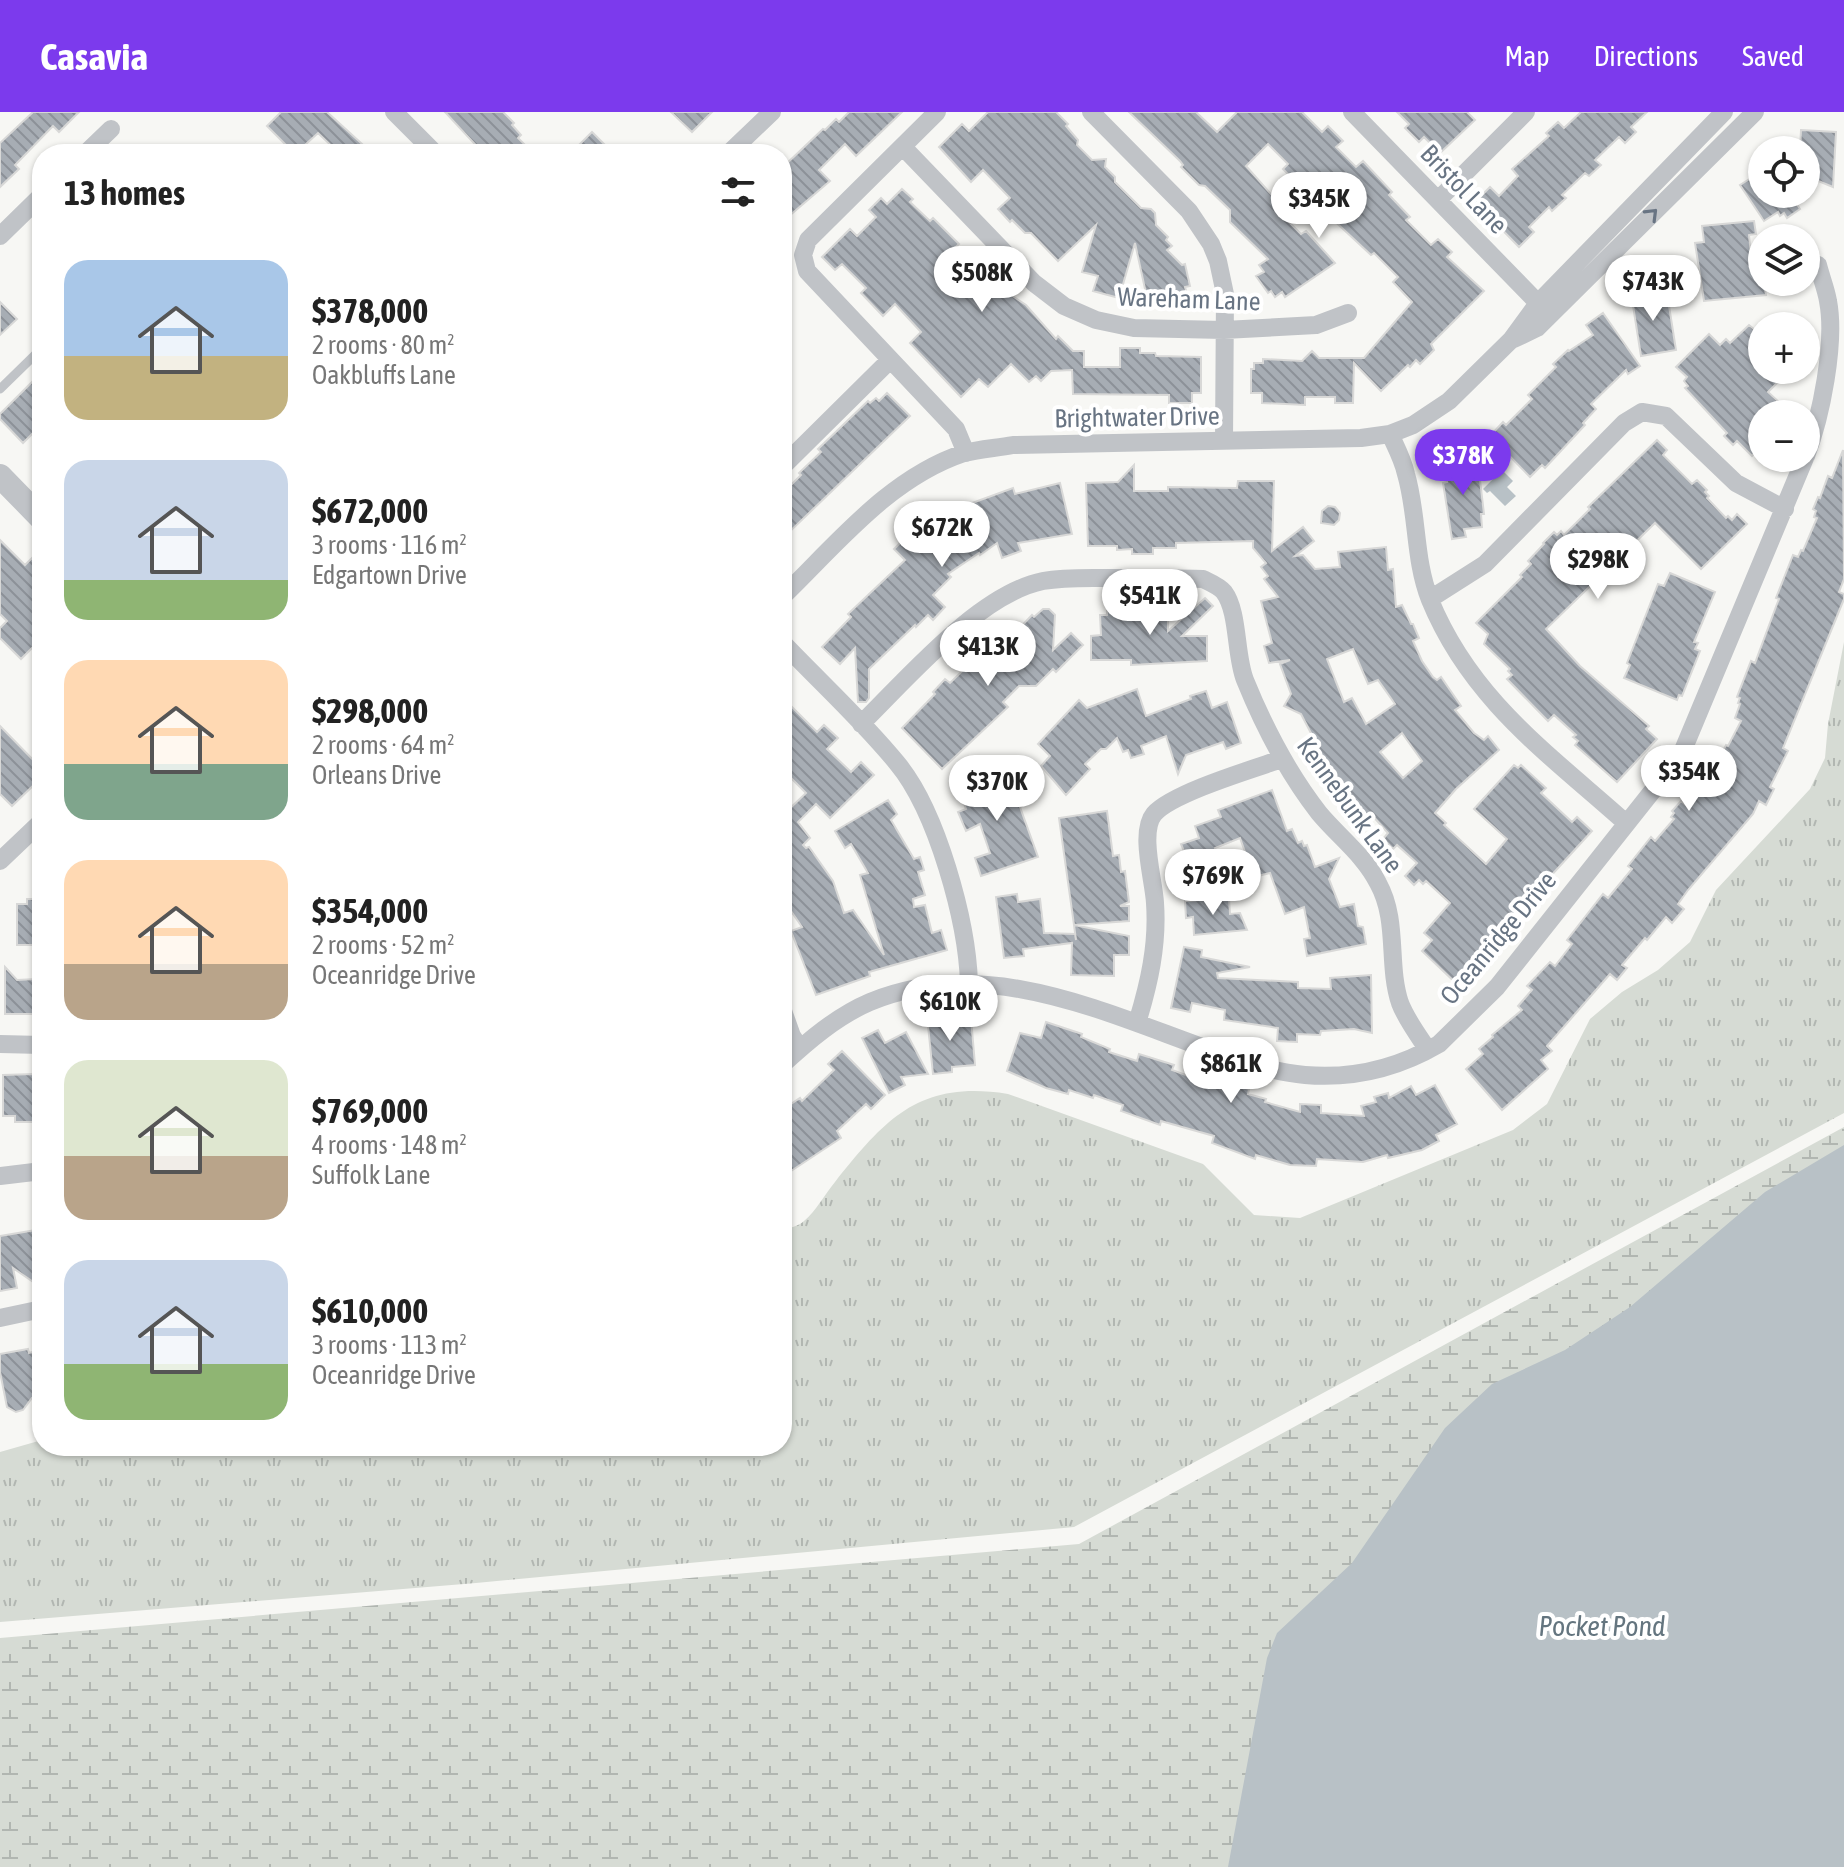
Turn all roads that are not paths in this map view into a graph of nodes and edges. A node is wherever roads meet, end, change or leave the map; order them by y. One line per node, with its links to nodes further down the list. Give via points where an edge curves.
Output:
1 (394, 112): 11 (street)
2 (772, 112): 12 (street)
3 (937, 112): 13 (street)
4 (1091, 112): 20 (street, via 1189,211 1211,244 1223,277)
5 (1352, 112): 14 (street, Bristol Lane)
6 (1526, 112): 14 (street)
7 (1724, 112): 18 (street, Brightwater Drive)
8 (1755, 112): 21 (street, Brightwater Drive, one-way to 8, via 1537,328)
9 (111, 129): 10 (street)
10 (95, 144)
11 (426, 144)
12 (738, 144)
13 (903, 147): 20 (street, Wareham Lane, via 1034,283 1064,306 1134,328); 23 (street, via 808,240 803,255 807,271)
14 (1438, 200): 18 (street, Bristol Lane)
15 (32, 205): 16 (street)
16 (0, 236)
17 (1820, 272): 25 (street, Oceanridge Drive, via 1830,320)
18 (1538, 303): 21 (street, Brightwater Drive)
19 (1348, 313): 20 (street, Wareham Lane, via 1316,325)
20 (1224, 330): 27 (street)
21 (1511, 340): 26 (street, Brightwater Drive, via 1449,401)
22 (32, 358): 24 (lane)
23 (890, 360): 28 (street, via 956,429); 29 (street)
24 (0, 389)
25 (1820, 405)
26 (1390, 434): 27 (street, Brightwater Drive); 35 (street, via 1406,474)
27 (1224, 441): 28 (street, Brightwater Drive, via 1013,445)
28 (966, 453): 34 (street, Brightwater Drive, via 893,491)
29 (792, 457)
30 (1800, 472): 33 (street, Oceanridge Drive)
31 (0, 476): 32 (street)
32 (32, 509)
33 (1785, 509): 35 (street, via 1736,483 1666,416 1642,412 1624,423 1485,564); 39 (street, Oceanridge Drive, via 1681,755)
34 (792, 587)
35 (1430, 599): 39 (street, via 1452,645 1503,715)
36 (792, 652): 37 (street)
37 (861, 724): 38 (street, Kennebunk Lane, via 963,625 1016,590 1071,578 1203,579 1224,591 1243,676); 42 (street, via 899,764 935,831 963,933)
38 (1282, 759): 43 (street, via 1180,797 1153,815 1147,829 1155,936); 48 (street, Kennebunk Lane, via 1320,815 1380,885 1391,919 1400,1002)
39 (1626, 823): 48 (street, Oceanridge Drive, via 1497,987)
40 (32, 830): 41 (street)
41 (1, 859)
42 (969, 983): 43 (street, Oceanridge Drive, via 1029,990); 47 (street, Oceanridge Drive, via 908,989 868,1002)
43 (1137, 1023): 48 (street, Oceanridge Drive, via 1223,1055 1302,1075 1358,1073)
44 (792, 1036): 47 (street)
45 (0, 1044): 46 (street)
46 (32, 1045)
47 (800, 1048): 49 (street, Oceanridge Drive)
48 (1428, 1050)
49 (792, 1056)
50 (32, 1172): 51 (street)
51 (4, 1174)
52 (32, 1311): 53 (street)
53 (0, 1318)

